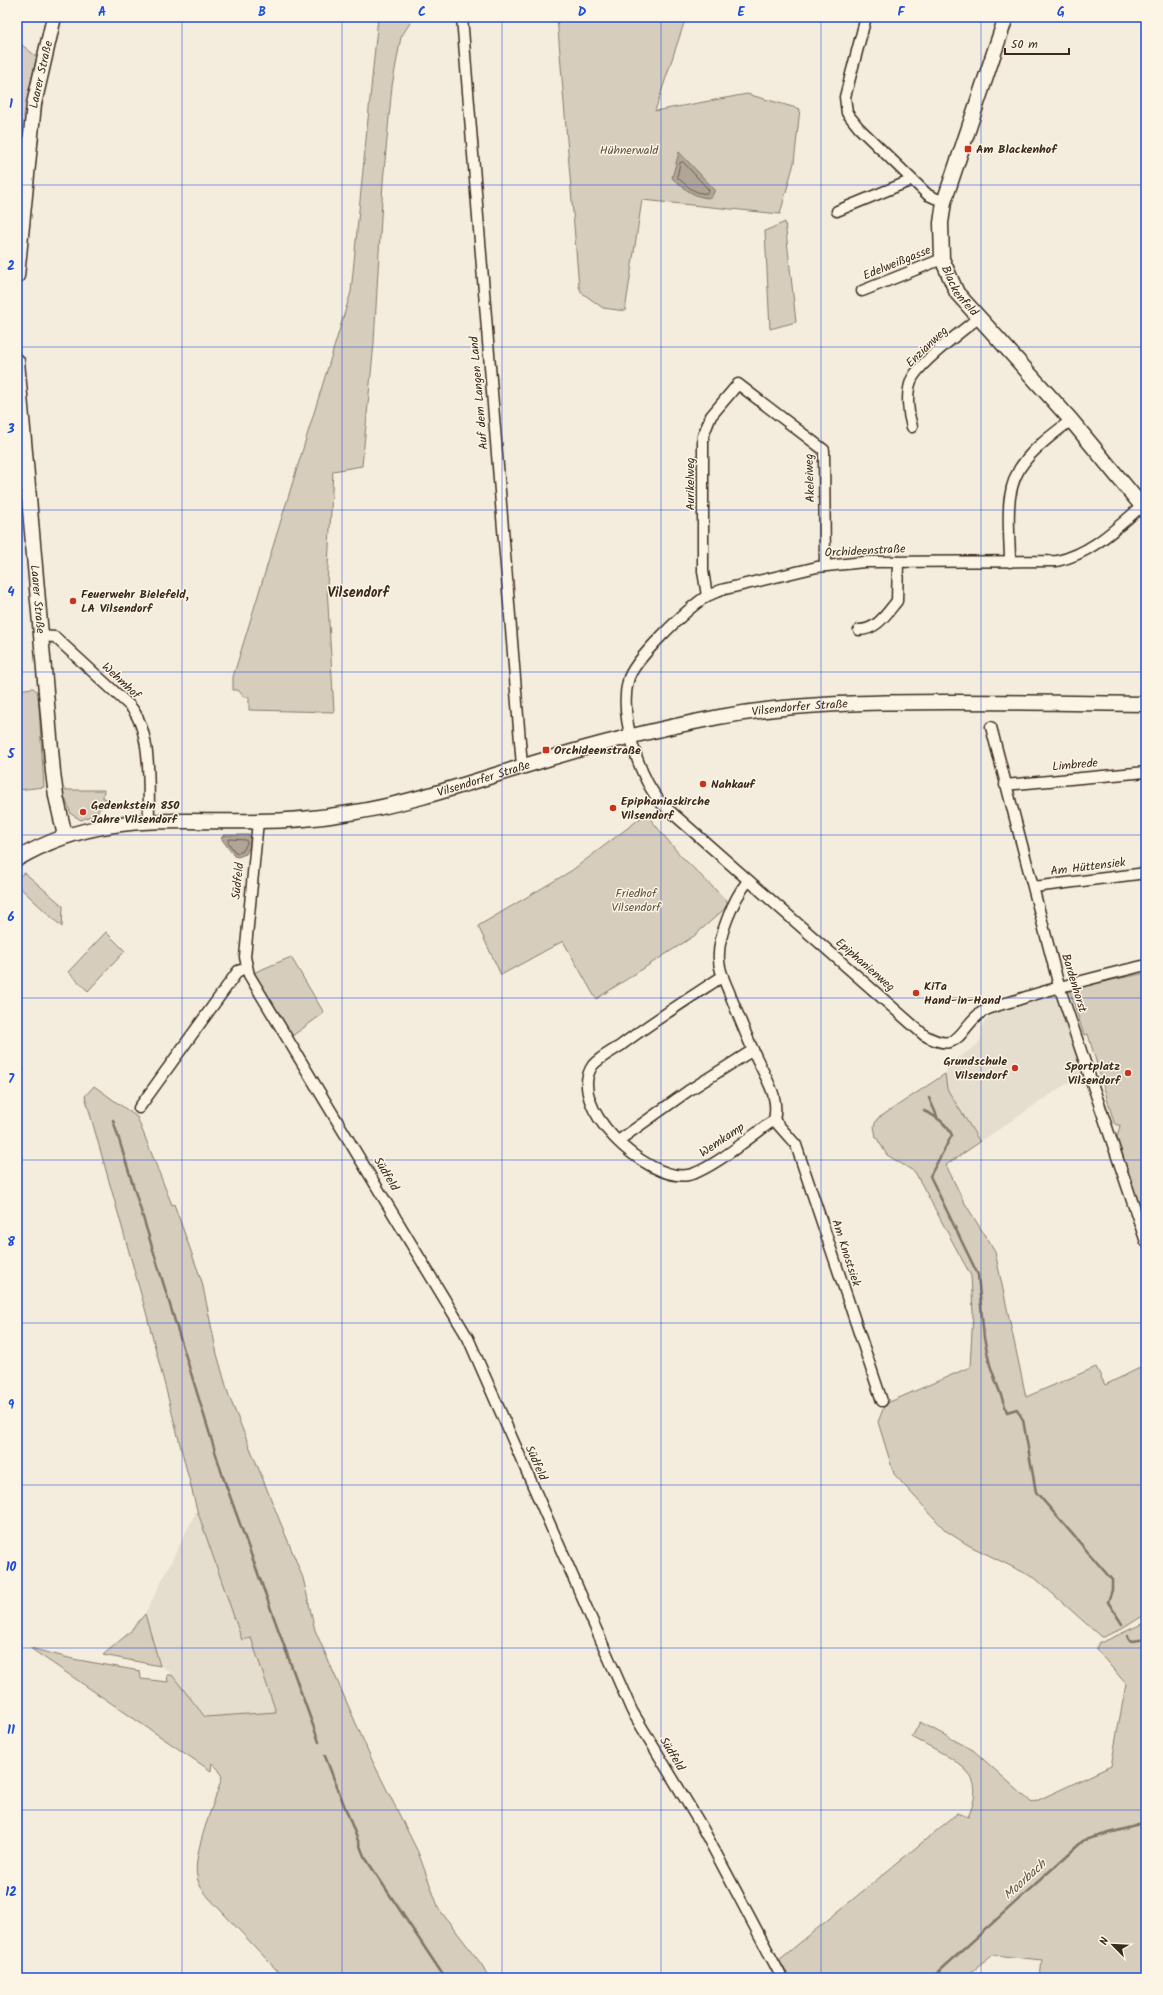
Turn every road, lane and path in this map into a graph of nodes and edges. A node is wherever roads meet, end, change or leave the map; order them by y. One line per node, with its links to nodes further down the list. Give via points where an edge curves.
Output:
1 (54, 17): 9 (street, Laarer Straße, via 34,104)
2 (462, 17): 26 (street, Auf dem Langen Land)
3 (866, 17): 5 (street, via 845,97 847,113)
4 (1006, 17): 6 (street, Blackenfeld)
5 (912, 180): 6 (street, via 928,195); 7 (street)
6 (944, 202): 8 (street, Blackenfeld, via 941,223)
7 (837, 211)
8 (942, 259): 10 (street, Edelweißgasse); 11 (street, Blackenfeld, via 957,293)
9 (17, 276)
10 (862, 291)
11 (978, 318): 14 (street, Blackenfeld); 15 (street, Enzianweg, via 914,375 909,389 909,417)
12 (17, 361): 22 (street, Laarer Straße)
13 (738, 384): 19 (street, Akeleiweg, via 824,450); 20 (street, Aurikelweg, via 711,416 702,436 703,571)
14 (1071, 420): 16 (street, Blackenfeld); 18 (street, via 1027,458 1014,478 1010,499)
15 (912, 427)
16 (1144, 509): 18 (street, Orchideenstraße, via 1089,550 1072,558 1057,561)
17 (898, 562): 18 (street, Orchideenstraße); 19 (street, Orchideenstraße); 21 (street, via 897,601 876,624 868,629)
18 (1010, 562)
19 (825, 566): 20 (street, Orchideenstraße, via 758,580)
20 (707, 596): 25 (street, Orchideenstraße, via 657,640 633,668 628,680 626,700)
21 (859, 630)
22 (40, 636): 29 (street, Wehmhof, via 55,637 130,706 137,716 146,747); 31 (street, Laarer Straße, via 54,785)
23 (1146, 704): 25 (street, Vilsendorfer Straße, via 850,704 748,712)
24 (991, 727): 28 (street, Bardenhorst)
25 (632, 737): 26 (street, Vilsendorfer Straße); 34 (street, Epiphanienweg, via 646,779 655,796)
26 (522, 766): 30 (street, Vilsendorfer Straße, via 412,800 374,808 314,818)
27 (1146, 772): 28 (street, Limbrede)
28 (1006, 784): 35 (street, Bardenhorst)
29 (149, 821): 30 (street, Vilsendorfer Straße); 31 (street, Vilsendorfer Straße, via 112,824)
30 (258, 821): 37 (street, Südfeld, via 249,900 245,957)
31 (65, 836): 32 (street, Vilsendorfer Straße, via 43,844)
32 (17, 859)
33 (1146, 873): 35 (street, Am Hüttensiek)
34 (748, 881): 38 (street, via 733,909 719,946 718,961); 39 (street, Epiphanienweg, via 924,1035 935,1041 945,1043 956,1040 983,1011)
35 (1034, 887): 39 (street, Bardenhorst)
36 (1146, 965): 39 (street, Epiphanienweg)
37 (247, 968): 41 (street, via 238,971); 46 (street, Südfeld, via 468,1338 632,1711 702,1827)
38 (723, 976): 40 (street); 43 (street, Wemkamp, via 594,1064 588,1074 586,1086 590,1099)
39 (1059, 986): 44 (street, Bardenhorst)
40 (753, 1050): 42 (street, via 775,1098 777,1108); 43 (street, via 688,1091)
41 (139, 1108)
42 (774, 1120): 43 (street, Wemkamp, via 729,1153 687,1176 674,1174 642,1161); 45 (street, Am Knostsiek, via 796,1145)
43 (618, 1141)
44 (1146, 1242)
45 (882, 1401)
46 (782, 1978)

